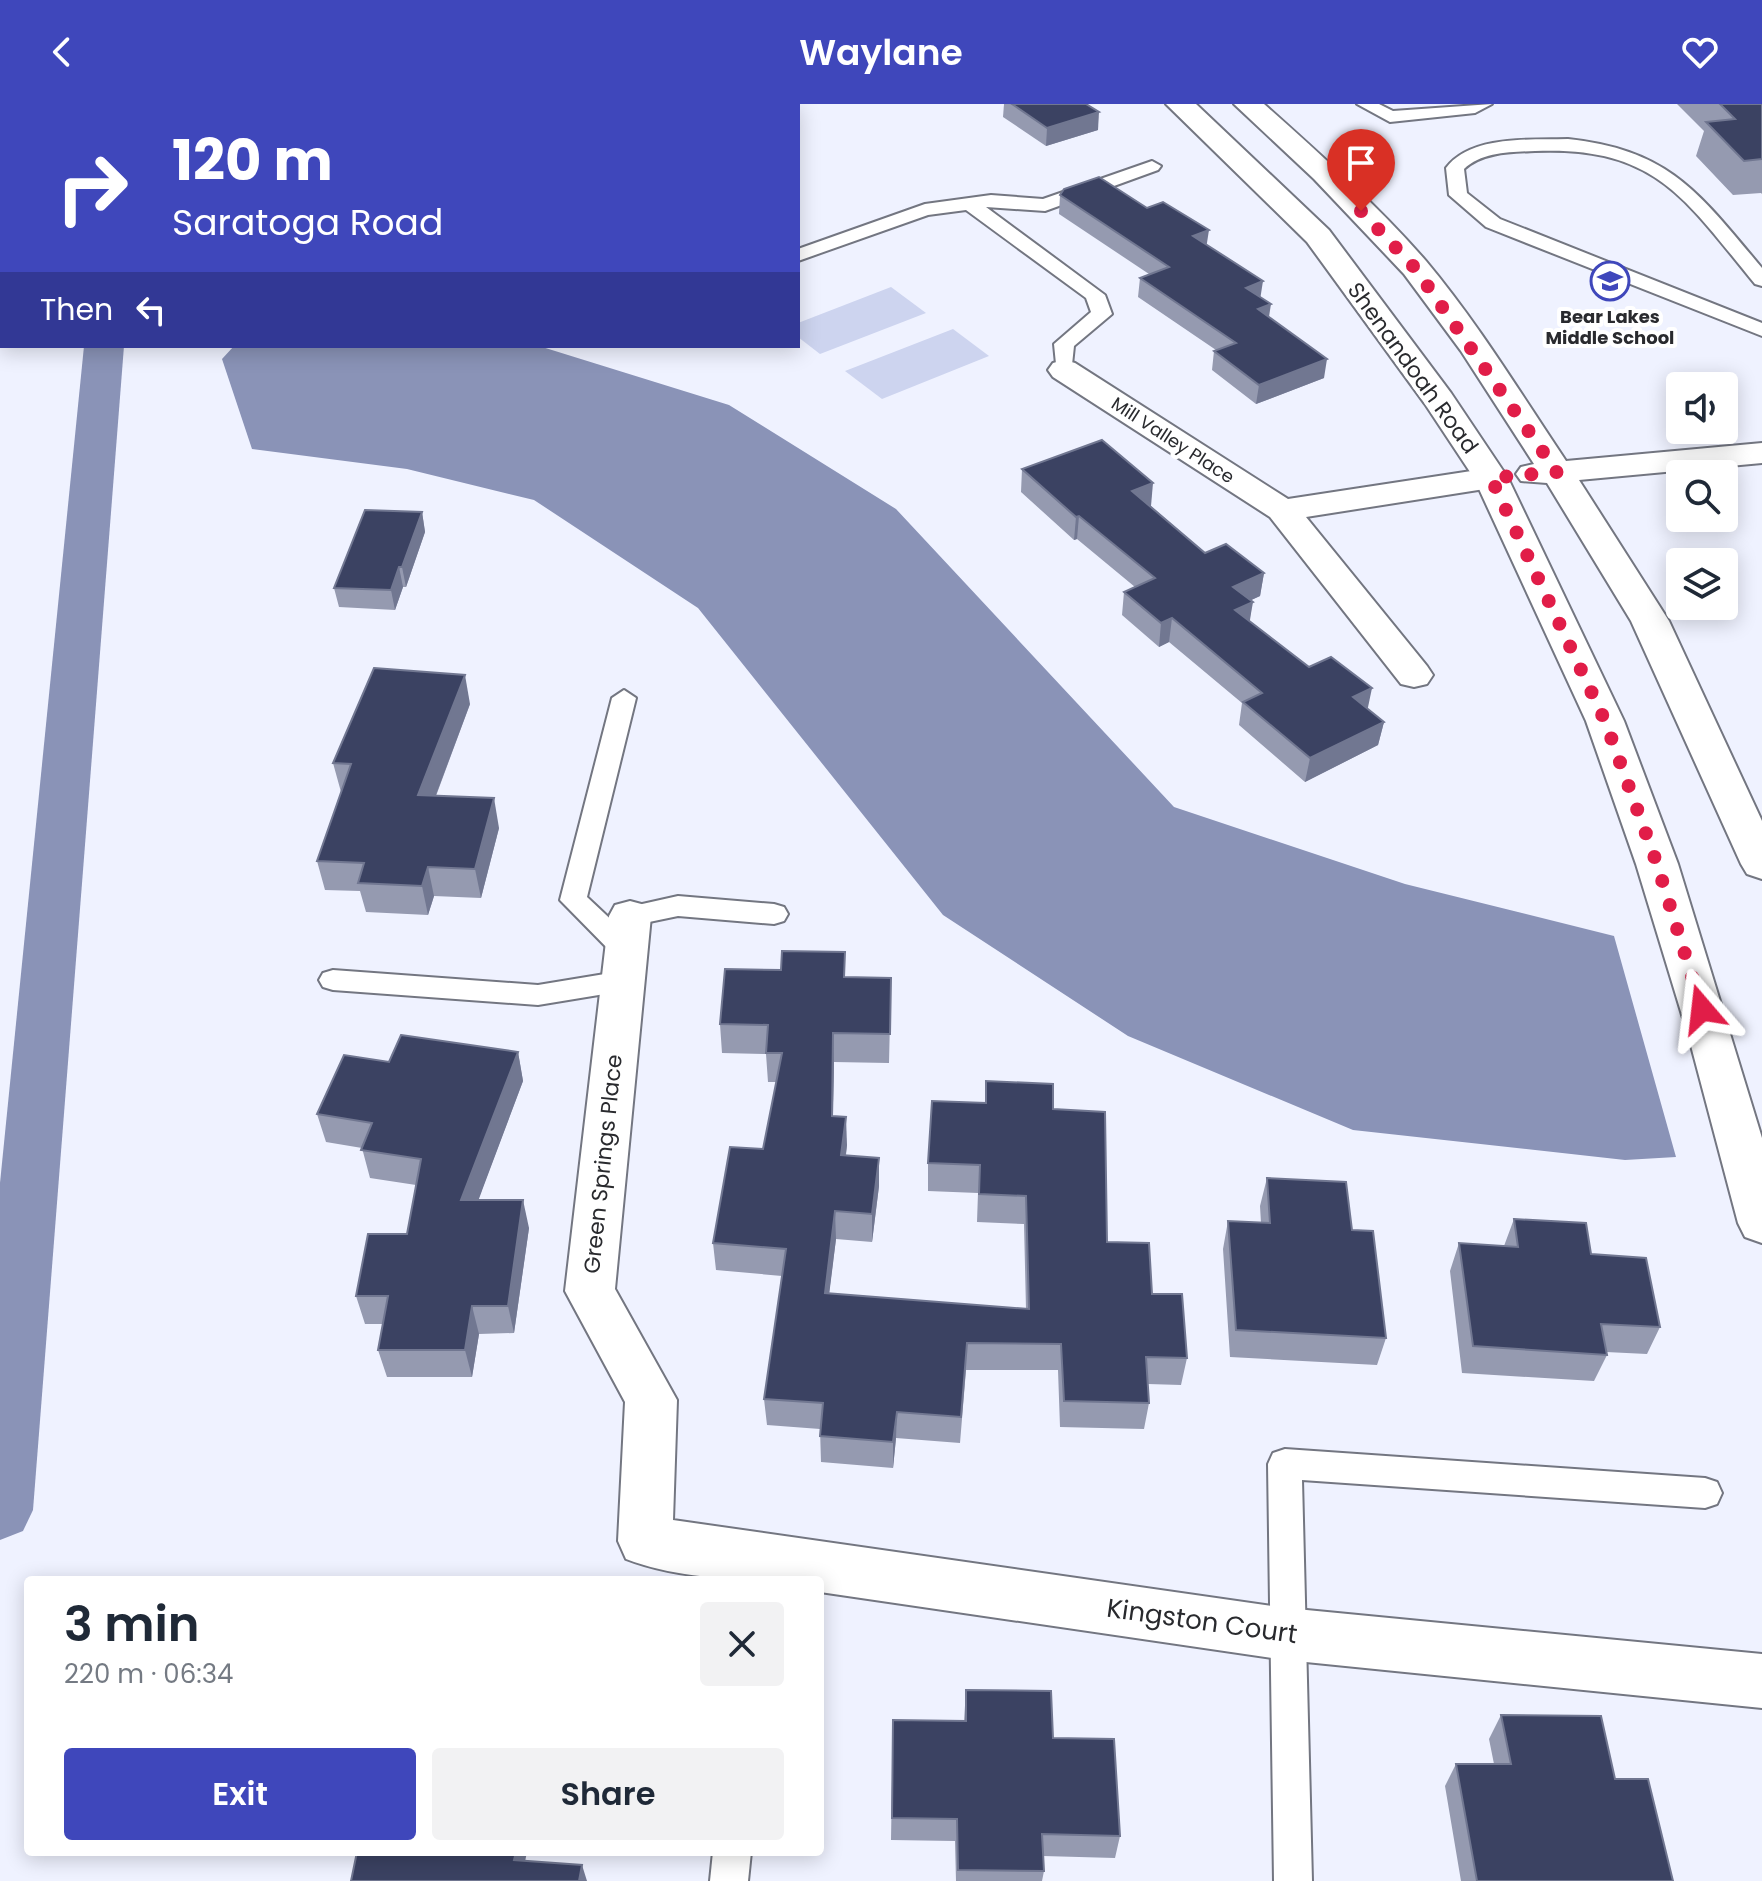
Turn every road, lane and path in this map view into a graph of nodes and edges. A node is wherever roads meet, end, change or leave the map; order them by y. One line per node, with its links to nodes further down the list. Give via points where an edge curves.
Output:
1 (1180, 104): 13 (street, Shenandoah Road, via 1318,236)
2 (1248, 104): 12 (street, via 1324,173 1415,268)
3 (1366, 104): 4 (lane, via 1390,117)
4 (1483, 104)
5 (1152, 166): 6 (lane, via 1045,205)
6 (970, 204): 7 (lane, via 925,210); 10 (lane, via 1095,295 1102,314 1064,344)
7 (800, 254)
8 (1762, 280): 9 (lane, via 1672,179 1632,155 1598,145 1544,144 1486,152 1455,168 1458,195 1493,223)
9 (1762, 330)
10 (1064, 370): 14 (street, Mill Valley Place)
11 (1762, 453): 12 (street)
12 (1557, 472): 13 (street); 17 (street, via 1650,621)
13 (1491, 478): 14 (street); 21 (street, Shenandoah Road, via 1605,721 1711,1038)
14 (1282, 510): 15 (street, Mill Valley Place)
15 (1414, 675)
16 (624, 698): 19 (lane, via 573,900)
17 (1762, 864)
18 (774, 914): 19 (lane, via 678,906)
19 (627, 950): 20 (lane, via 538,995); 23 (street, Green Springs Place, via 590,1291 651,1400)
20 (333, 980)
21 (1762, 1223)
22 (1705, 1493): 27 (lane, via 1285,1464)
23 (645, 1541): 24 (street, Kingston Court)
24 (751, 1568): 25 (street, Kingston Court)
25 (816, 1576)
26 (824, 1577): 27 (street, Kingston Court)
27 (1286, 1634): 28 (street, Kingston Court); 31 (lane)
28 (1762, 1681)
29 (732, 1856): 30 (lane)
30 (729, 1881)
31 (1293, 1881)

